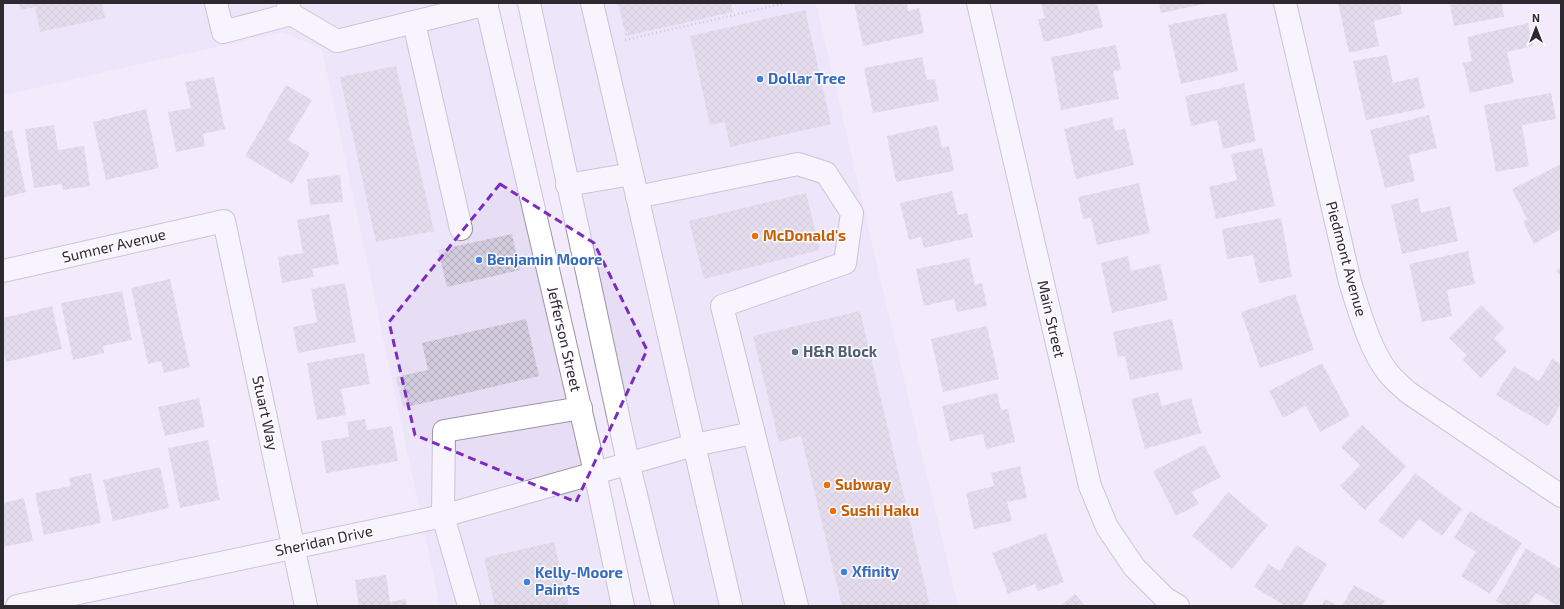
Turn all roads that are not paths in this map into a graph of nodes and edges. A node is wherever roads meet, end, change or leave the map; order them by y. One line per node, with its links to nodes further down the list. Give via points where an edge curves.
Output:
1 (216, 3): 7 (street, via 223,32)
2 (529, 3): 10 (street)
3 (592, 3): 9 (street)
4 (978, 3): 30 (street, Main Street, via 1090,486 1107,527 1134,567 1165,598)
5 (1284, 3): 20 (street, Piedmont Avenue, via 1350,282 1363,322 1388,373 1409,393)
6 (486, 4): 8 (street); 15 (street, Jefferson Street)
7 (290, 9): 8 (street, via 337,41)
8 (414, 23): 13 (street)
9 (632, 174): 10 (street); 11 (street)
10 (567, 185): 18 (street)
11 (637, 197): 16 (street, via 798,164 826,173 852,213 845,263 722,306); 17 (street)
12 (224, 221): 14 (street, Sumner Avenue); 22 (street, Stuart Way)
13 (461, 229)
14 (3, 270)
15 (580, 408): 19 (street, Jefferson Street); 21 (street, via 444,431)
16 (753, 433): 17 (street, Sheridan Drive); 29 (street)
17 (694, 445): 18 (street, Sheridan Drive); 28 (street)
18 (628, 462): 19 (street, Sheridan Drive); 27 (street)
19 (596, 472): 21 (street, Sheridan Drive); 26 (street, Jefferson Street)
20 (1561, 496)
21 (443, 516): 22 (street, Sheridan Drive); 25 (street)
22 (293, 548): 23 (street, Sheridan Drive); 24 (street, Stuart Way)
23 (17, 606)
24 (306, 606)
25 (469, 606)
26 (624, 606)
27 (663, 606)
28 (731, 606)
29 (798, 606)
30 (1178, 606)

